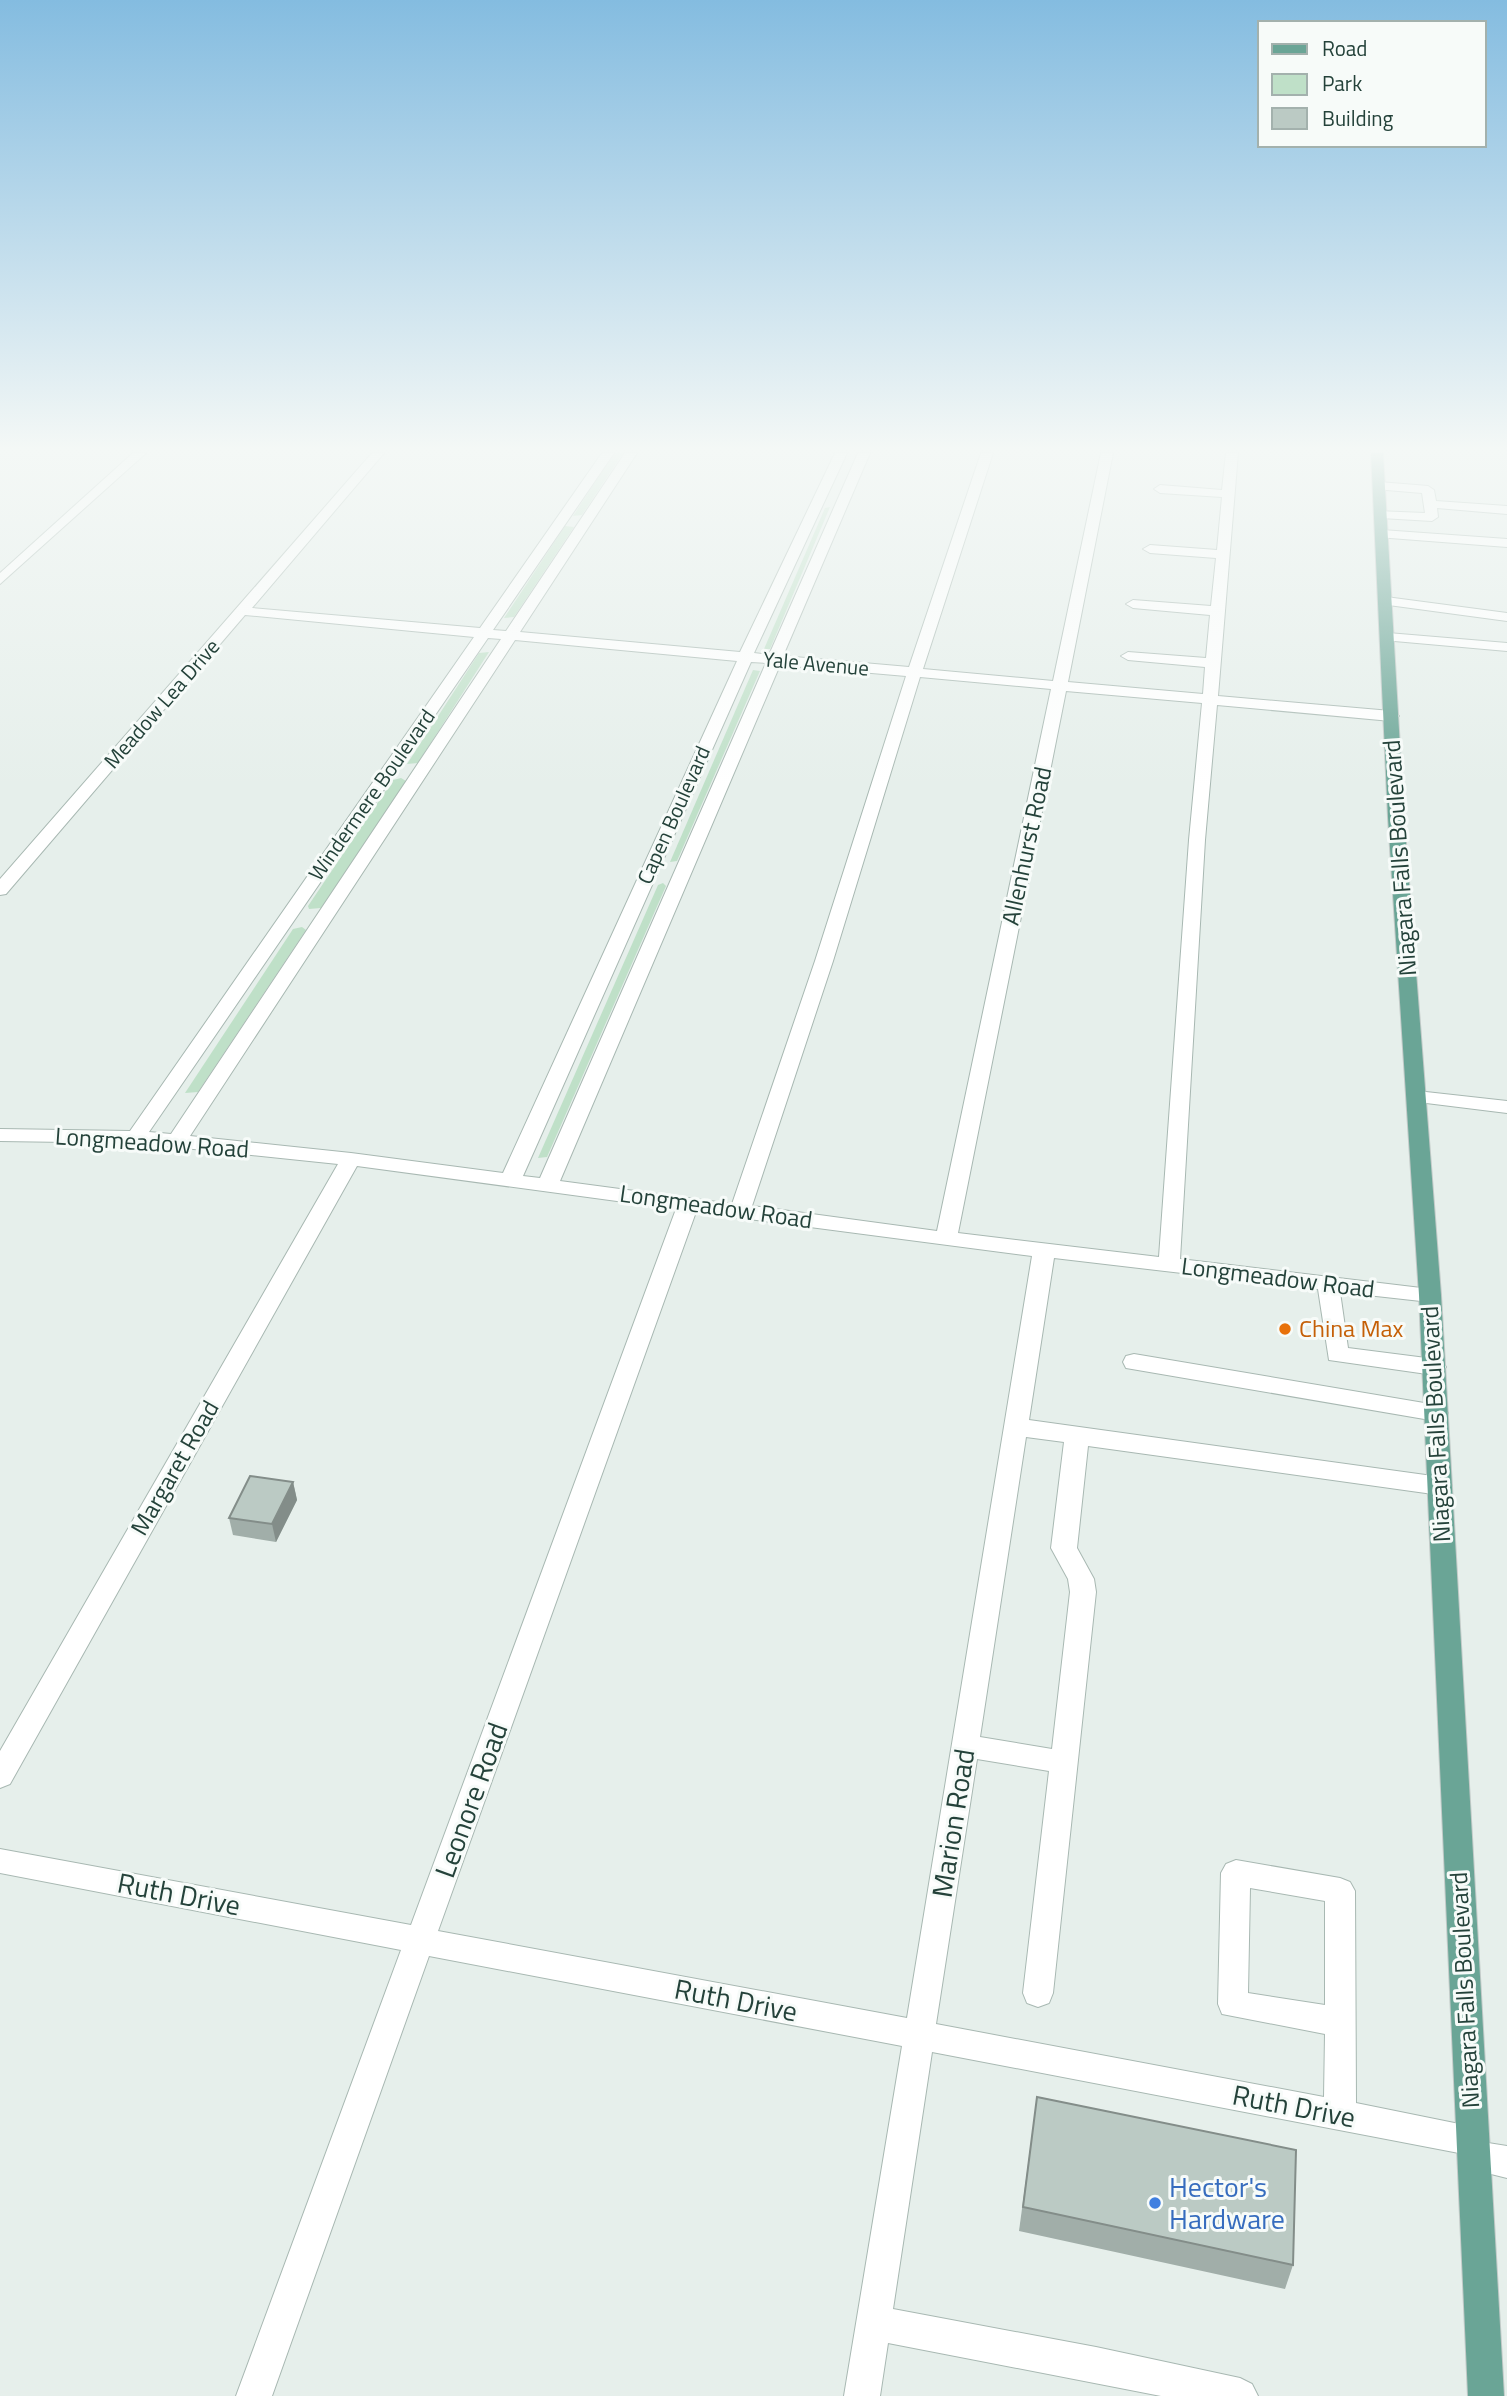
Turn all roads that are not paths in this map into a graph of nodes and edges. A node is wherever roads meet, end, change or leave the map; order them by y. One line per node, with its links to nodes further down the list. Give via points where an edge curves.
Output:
1 (17, 565): 11 (street)
2 (282, 565): 14 (street, Meadow Lea Drive)
3 (531, 565): 17 (street, Windermere Boulevard)
4 (559, 565): 18 (street, Windermere Boulevard)
5 (789, 565): 22 (street, Capen Boulevard)
6 (816, 565): 23 (street, Capen Boulevard)
7 (950, 565): 25 (street)
8 (1084, 565): 26 (street, Allenhurst Road)
9 (1223, 565): 15 (street)
10 (1384, 565): 12 (main road, Niagara Falls Boulevard)
11 (0, 580)
12 (1386, 601): 16 (street); 19 (main road, Niagara Falls Boulevard)
13 (1133, 604): 15 (street)
14 (242, 611): 17 (street, Yale Avenue); 33 (street, Meadow Lea Drive)
15 (1219, 611): 24 (street)
16 (1507, 617)
17 (484, 634): 18 (street, Yale Avenue); 29 (street, Windermere Boulevard)
18 (513, 636): 22 (street, Yale Avenue); 30 (street, Windermere Boulevard)
19 (1388, 637): 20 (street); 28 (main road, Niagara Falls Boulevard)
20 (1507, 647)
21 (1128, 656): 24 (street)
22 (745, 658): 23 (street, Yale Avenue); 31 (street, Capen Boulevard)
23 (774, 660): 25 (street, Yale Avenue); 32 (street, Capen Boulevard)
24 (1215, 663): 27 (street)
25 (915, 673): 26 (street, Yale Avenue); 46 (street)
26 (1060, 686): 27 (street, Yale Avenue); 47 (street, Allenhurst Road)
27 (1212, 699): 28 (street, Yale Avenue); 49 (street, via 1195,866)
28 (1391, 716): 36 (main road, Niagara Falls Boulevard)
29 (391, 769): 30 (street); 34 (street, Windermere Boulevard)
30 (422, 772): 35 (street, Windermere Boulevard)
31 (649, 871): 32 (street); 43 (street, Capen Boulevard)
32 (682, 874): 44 (street, Capen Boulevard)
33 (0, 890)
34 (289, 916): 35 (street); 39 (street, Windermere Boulevard)
35 (324, 919): 40 (street, Windermere Boulevard)
36 (1417, 1097): 37 (street); 51 (main road, Niagara Falls Boulevard)
37 (1507, 1107)
38 (7, 1135): 39 (street, Longmeadow Road); 41 (street)
39 (136, 1138): 40 (street, Longmeadow Road)
40 (176, 1142): 42 (street, Longmeadow Road)
41 (0, 1153)
42 (351, 1160): 43 (street, Longmeadow Road); 60 (street, Margaret Road)
43 (511, 1179): 44 (street, Longmeadow Road)
44 (548, 1184): 45 (street, Longmeadow Road)
45 (688, 1204): 46 (street, Longmeadow Road); 62 (street, Leonore Road)
46 (740, 1211): 47 (street, Longmeadow Road)
47 (946, 1239): 48 (street, Longmeadow Road)
48 (1044, 1250): 49 (street, Longmeadow Road); 55 (street, Marion Road)
49 (1169, 1265): 50 (street, Longmeadow Road)
50 (1328, 1283): 51 (street, Longmeadow Road); 53 (street, via 1337,1354)
51 (1430, 1295): 53 (main road, Niagara Falls Boulevard)
52 (1134, 1362): 54 (street)
53 (1434, 1367): 54 (main road, Niagara Falls Boulevard)
54 (1436, 1413): 57 (main road, Niagara Falls Boulevard)
55 (1016, 1427): 56 (street); 58 (street, Marion Road)
56 (1077, 1436): 57 (street); 59 (street, via 1064,1548 1083,1592)
57 (1440, 1486): 67 (main road, Niagara Falls Boulevard)
58 (965, 1746): 59 (street); 65 (street, Marion Road)
59 (1063, 1762): 63 (street)
60 (0, 1776)
61 (0, 1861): 62 (street, Ruth Drive)
62 (420, 1940): 65 (street, Ruth Drive); 70 (street, Leonore Road)
63 (1038, 1993)
64 (1339, 2022): 64 (street, via 1340,1891 1236,1873 1233,2004); 66 (street)
65 (920, 2035): 66 (street, Ruth Drive); 69 (street, Marion Road)
66 (1340, 2114): 67 (street, Ruth Drive)
67 (1473, 2148): 68 (street, Ruth Drive); 73 (main road, Niagara Falls Boulevard)
68 (1507, 2162)
69 (874, 2323): 71 (street, Marion Road); 72 (street)
70 (254, 2396)
71 (862, 2396)
72 (1240, 2396)
73 (1486, 2396)

